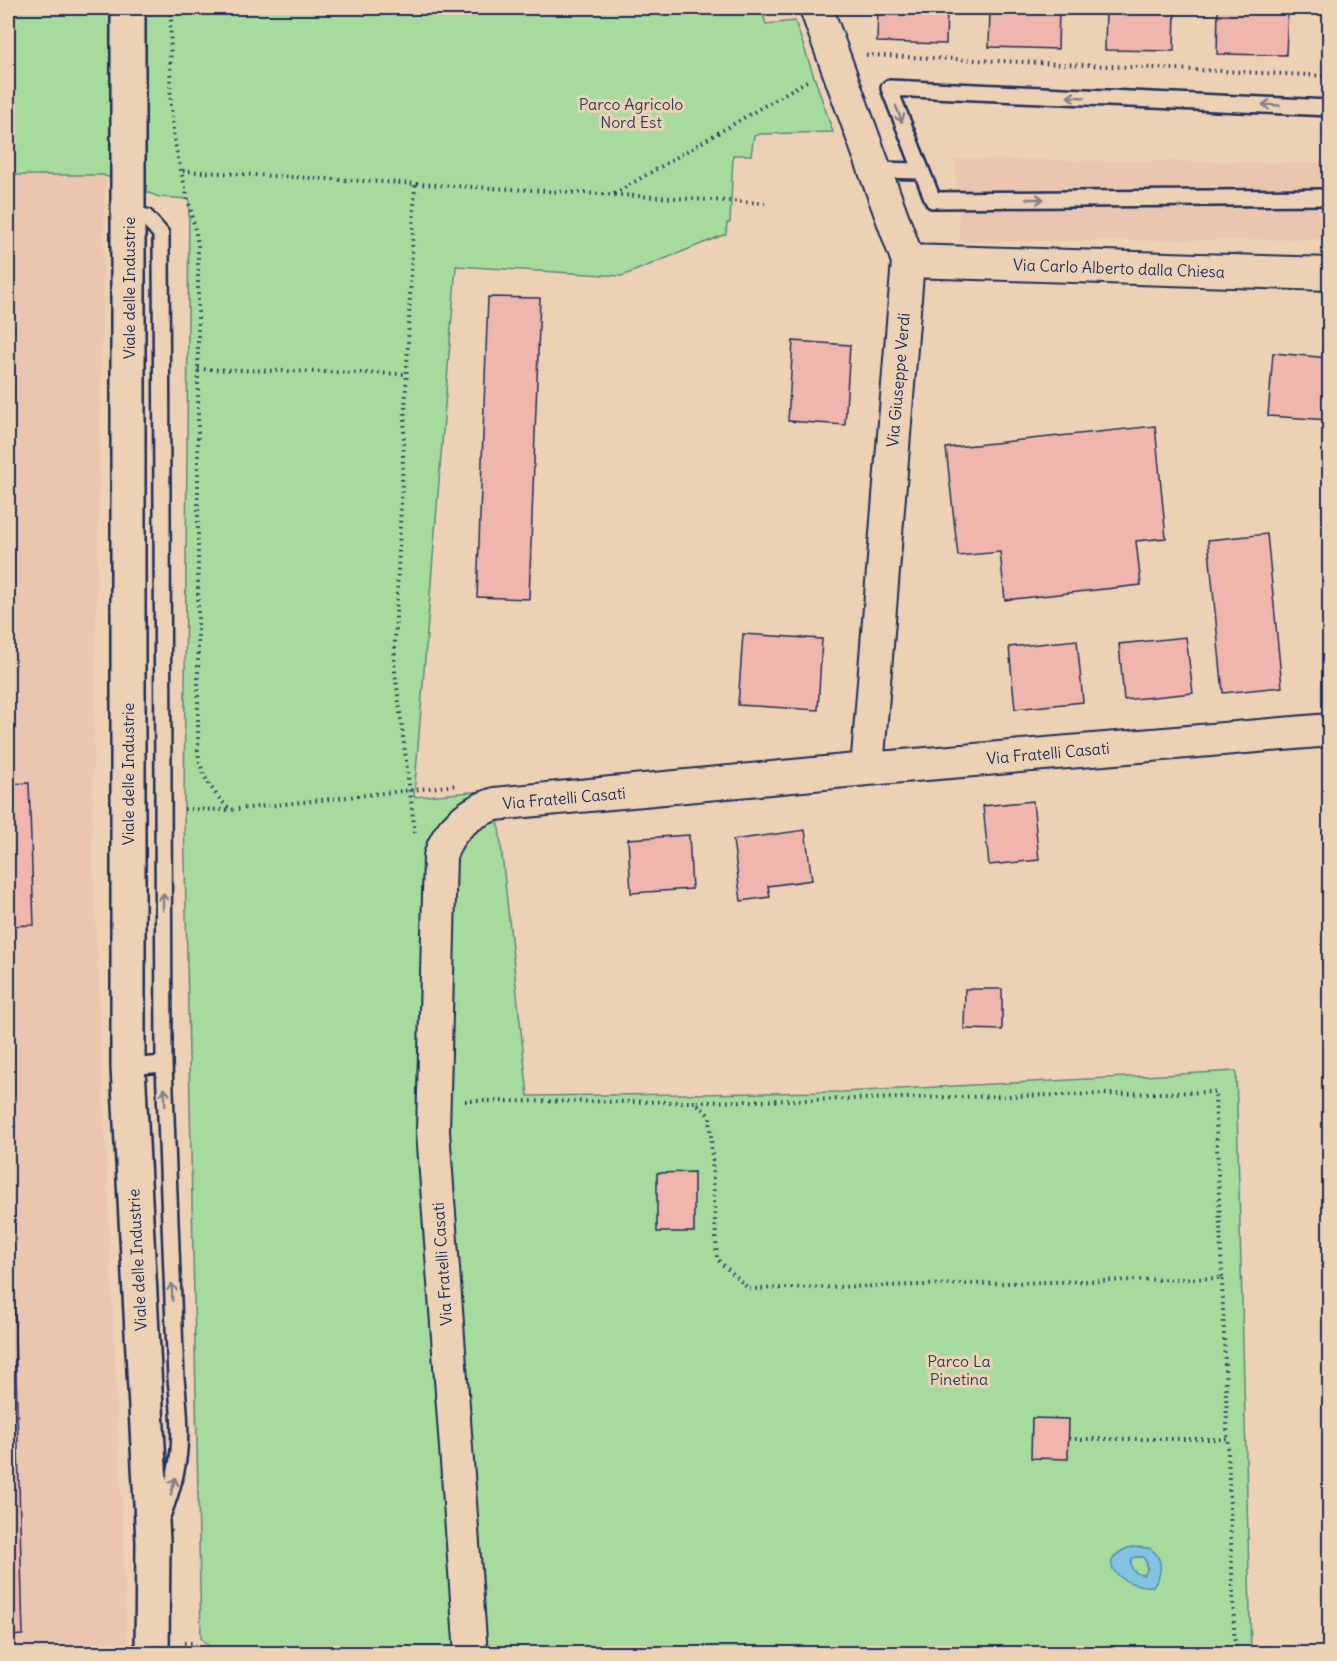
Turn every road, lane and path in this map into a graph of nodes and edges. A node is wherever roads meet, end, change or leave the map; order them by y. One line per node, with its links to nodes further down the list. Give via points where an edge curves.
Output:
1 (128, 8): 14 (street, Viale delle Industrie)
2 (171, 8): 8 (path, via 171,106)
3 (816, 8): 4 (street, Via Giuseppe Verdi)
4 (836, 63): 5 (path, via 859,55); 7 (street, Via Giuseppe Verdi); 11 (path)
5 (1329, 76)
6 (1329, 108): 9 (lane, one-way to 9, via 888,88)
7 (874, 170): 9 (lane); 15 (street, Via Giuseppe Verdi)
8 (183, 171): 10 (path); 17 (path, via 198,245)
9 (921, 171): 12 (lane, one-way to 12, via 933,200)
10 (415, 183): 11 (path); 18 (path)
11 (614, 194): 13 (path)
12 (1329, 197)
13 (765, 203)
14 (129, 214): 23 (lane, via 146,217 162,234); 27 (street, Viale delle Industrie)
15 (908, 261): 16 (street, Via Carlo Alberto dalla Chiesa); 20 (street, Via Giuseppe Verdi)
16 (1329, 274)
17 (198, 369): 18 (path); 24 (path, via 198,750 205,779)
18 (407, 374): 22 (path, via 394,663)
19 (1329, 730): 20 (street, Via Fratelli Casati)
20 (867, 769): 28 (street, Via Fratelli Casati, via 495,804 476,810 456,827 440,856)
21 (468, 784): 22 (path)
22 (410, 790): 24 (path); 25 (path)
23 (162, 809): 24 (path); 26 (lane, one-way to 23)
24 (230, 810)
25 (416, 842)
26 (164, 1064): 27 (lane); 33 (lane, one-way to 26, via 173,1488 181,1436)
27 (128, 1067): 33 (street, Viale delle Industrie)
28 (434, 1101): 29 (path); 36 (street, Via Fratelli Casati, via 432,1131)
29 (695, 1102): 30 (path, via 710,1116 717,1259 749,1289); 30 (path, via 1215,1092)
30 (1222, 1278): 32 (path)
31 (1069, 1439): 32 (path)
32 (1227, 1439): 37 (path)
33 (153, 1541): 34 (street, Viale delle Industrie); 35 (street, Viale delle Industrie)
34 (152, 1653)
35 (176, 1653)
36 (471, 1653)
37 (1236, 1653)

